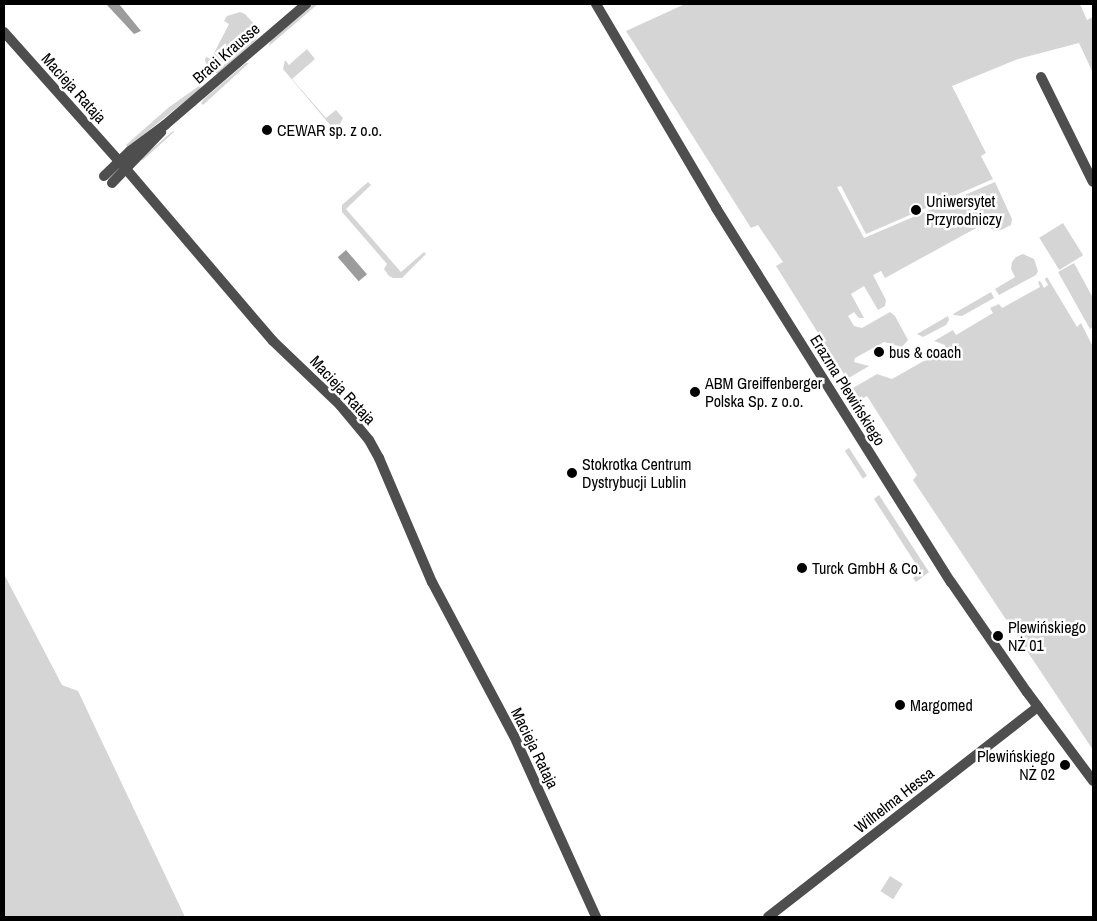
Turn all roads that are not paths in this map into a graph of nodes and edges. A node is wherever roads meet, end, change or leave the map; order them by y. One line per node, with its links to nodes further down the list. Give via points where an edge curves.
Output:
1 (306, 4): 5 (street, Braci Krausse)
2 (596, 4): 8 (street, Erazma Plewińskiego, via 716,208 816,368 951,582)
3 (4, 32): 5 (street, Macieja Rataja)
4 (1040, 77): 7 (street)
5 (123, 165): 6 (street, Braci Krausse); 10 (street, Macieja Rataja, via 273,341 340,405 369,440 428,574 514,736)
6 (108, 180)
7 (1093, 182)
8 (1038, 707): 9 (street, Erazma Plewińskiego); 11 (street, Wilhelma Hessa)
9 (1093, 781)
10 (596, 917)
11 (768, 917)

